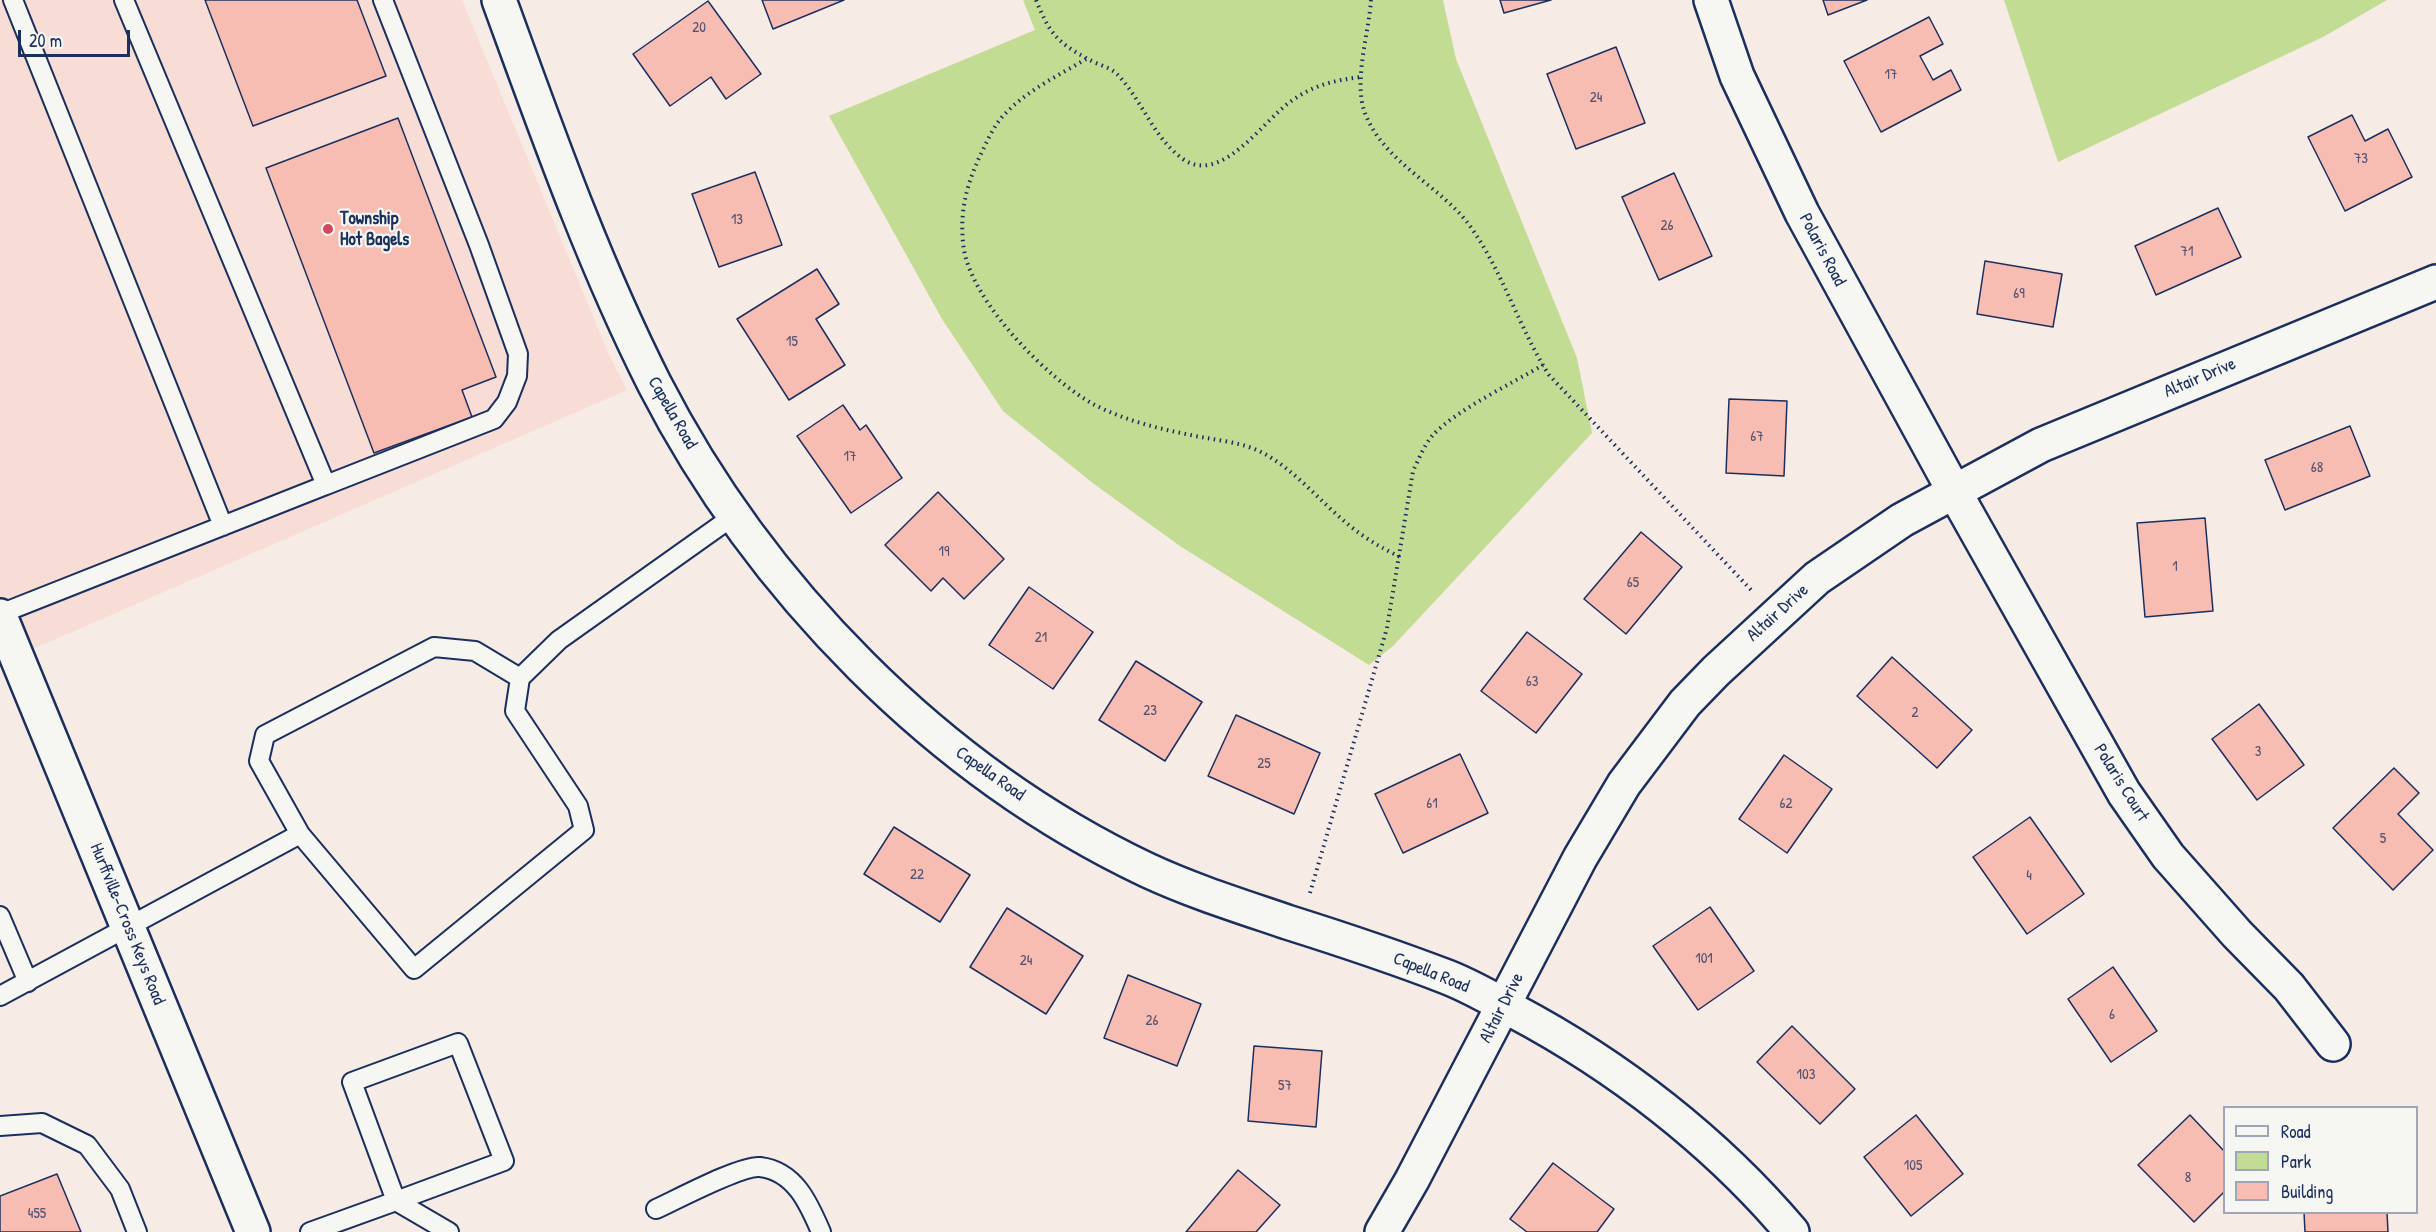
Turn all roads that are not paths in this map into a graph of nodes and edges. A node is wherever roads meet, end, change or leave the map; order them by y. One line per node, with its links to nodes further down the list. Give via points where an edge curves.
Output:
1 (13, 0): 10 (lane)
2 (124, 0): 7 (lane)
3 (383, 0): 7 (lane, via 518,354 517,376 507,402 494,419)
4 (499, 0): 9 (street, Capella Road, via 621,315 657,388)
5 (1711, 0): 8 (street, Polaris Road, via 1737,76 1788,185)
6 (2436, 282): 8 (street, Altair Drive, via 2041,445)
7 (326, 485): 10 (lane)
8 (1954, 491): 18 (street, Altair Drive, via 1817,578 1685,704 1624,784 1580,858); 19 (street, Polaris Court, via 2124,793 2168,856 2289,987)
9 (735, 515): 12 (lane, via 559,640); 18 (street, Capella Road, via 794,592 899,704 954,750 1085,837 1148,870 1222,901 1453,979)
10 (223, 526): 11 (lane)
11 (0, 615): 15 (street, Hurffville-Cross Keys Road)
12 (520, 678): 13 (lane, via 475,651 434,647 265,735 259,761); 13 (lane, via 515,711 578,806 584,830 414,969)
13 (300, 834): 15 (lane)
14 (0, 916): 16 (lane)
15 (128, 926): 16 (lane); 24 (street, Hurffville-Cross Keys Road)
16 (28, 982): 17 (lane)
17 (0, 996)
18 (1504, 1005): 28 (street, Altair Drive); 29 (street, Capella Road, via 1564,1037 1690,1131 1747,1183)
19 (2333, 1044)
20 (0, 1126): 23 (lane, via 42,1123 87,1145 120,1189)
21 (396, 1202): 21 (lane, via 504,1161 458,1043 352,1082); 25 (lane); 26 (lane)
22 (656, 1209): 27 (lane, via 733,1174 758,1167 797,1186)
23 (136, 1232)
24 (253, 1232)
25 (310, 1232)
26 (449, 1232)
27 (821, 1232)
28 (1382, 1232)
29 (1792, 1232)

